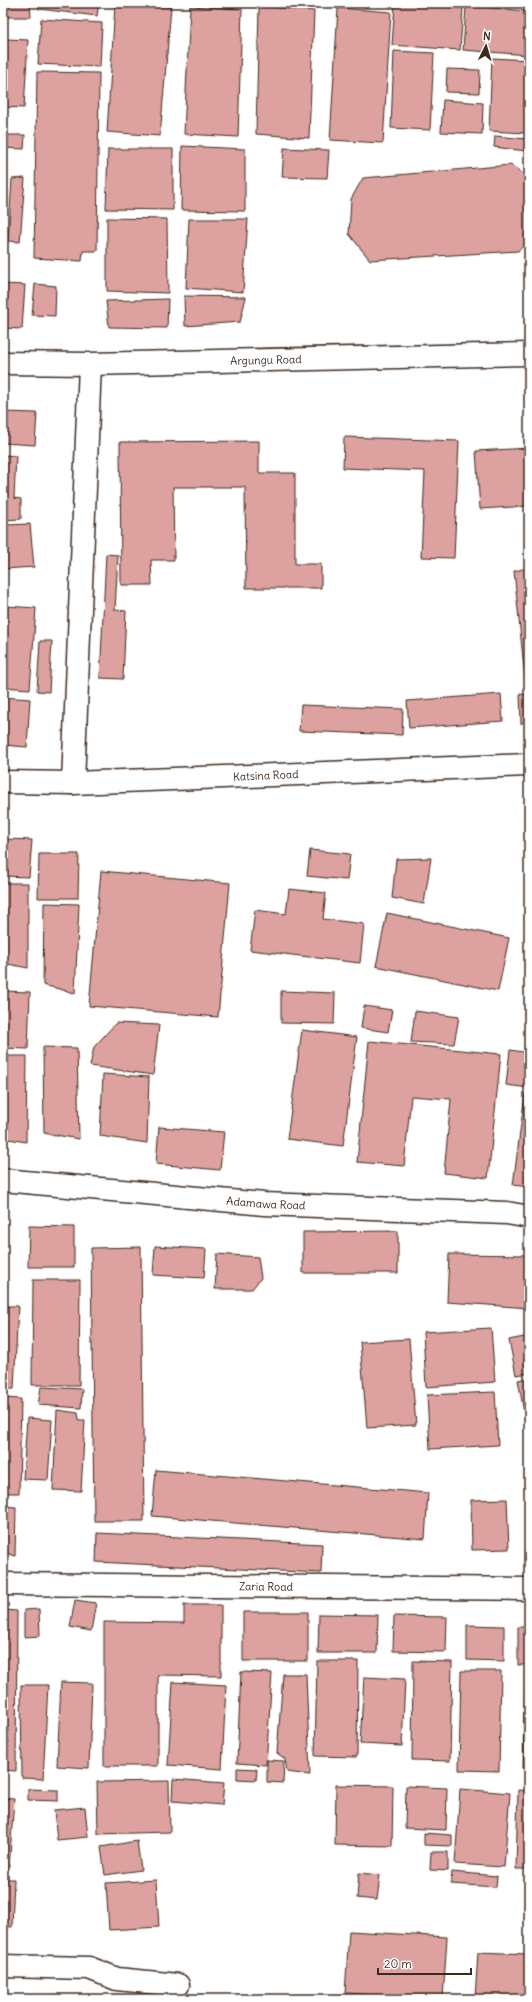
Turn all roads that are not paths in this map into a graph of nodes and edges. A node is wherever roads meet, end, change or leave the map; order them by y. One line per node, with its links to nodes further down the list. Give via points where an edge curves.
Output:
1 (529, 354): 3 (street, Argungu Road)
2 (3, 363): 3 (street, Argungu Road)
3 (90, 364): 6 (street)
4 (529, 765): 6 (street, Katsina Road)
5 (3, 782): 6 (street, Katsina Road)
6 (73, 783)
7 (3, 1180): 8 (street, Adamawa Road, via 264,1204 507,1213)
8 (529, 1217)
9 (3, 1584): 10 (street, Zaria Road)
10 (529, 1589)
11 (3, 1966): 12 (street, via 89,1968 117,1979)
12 (178, 1985)

